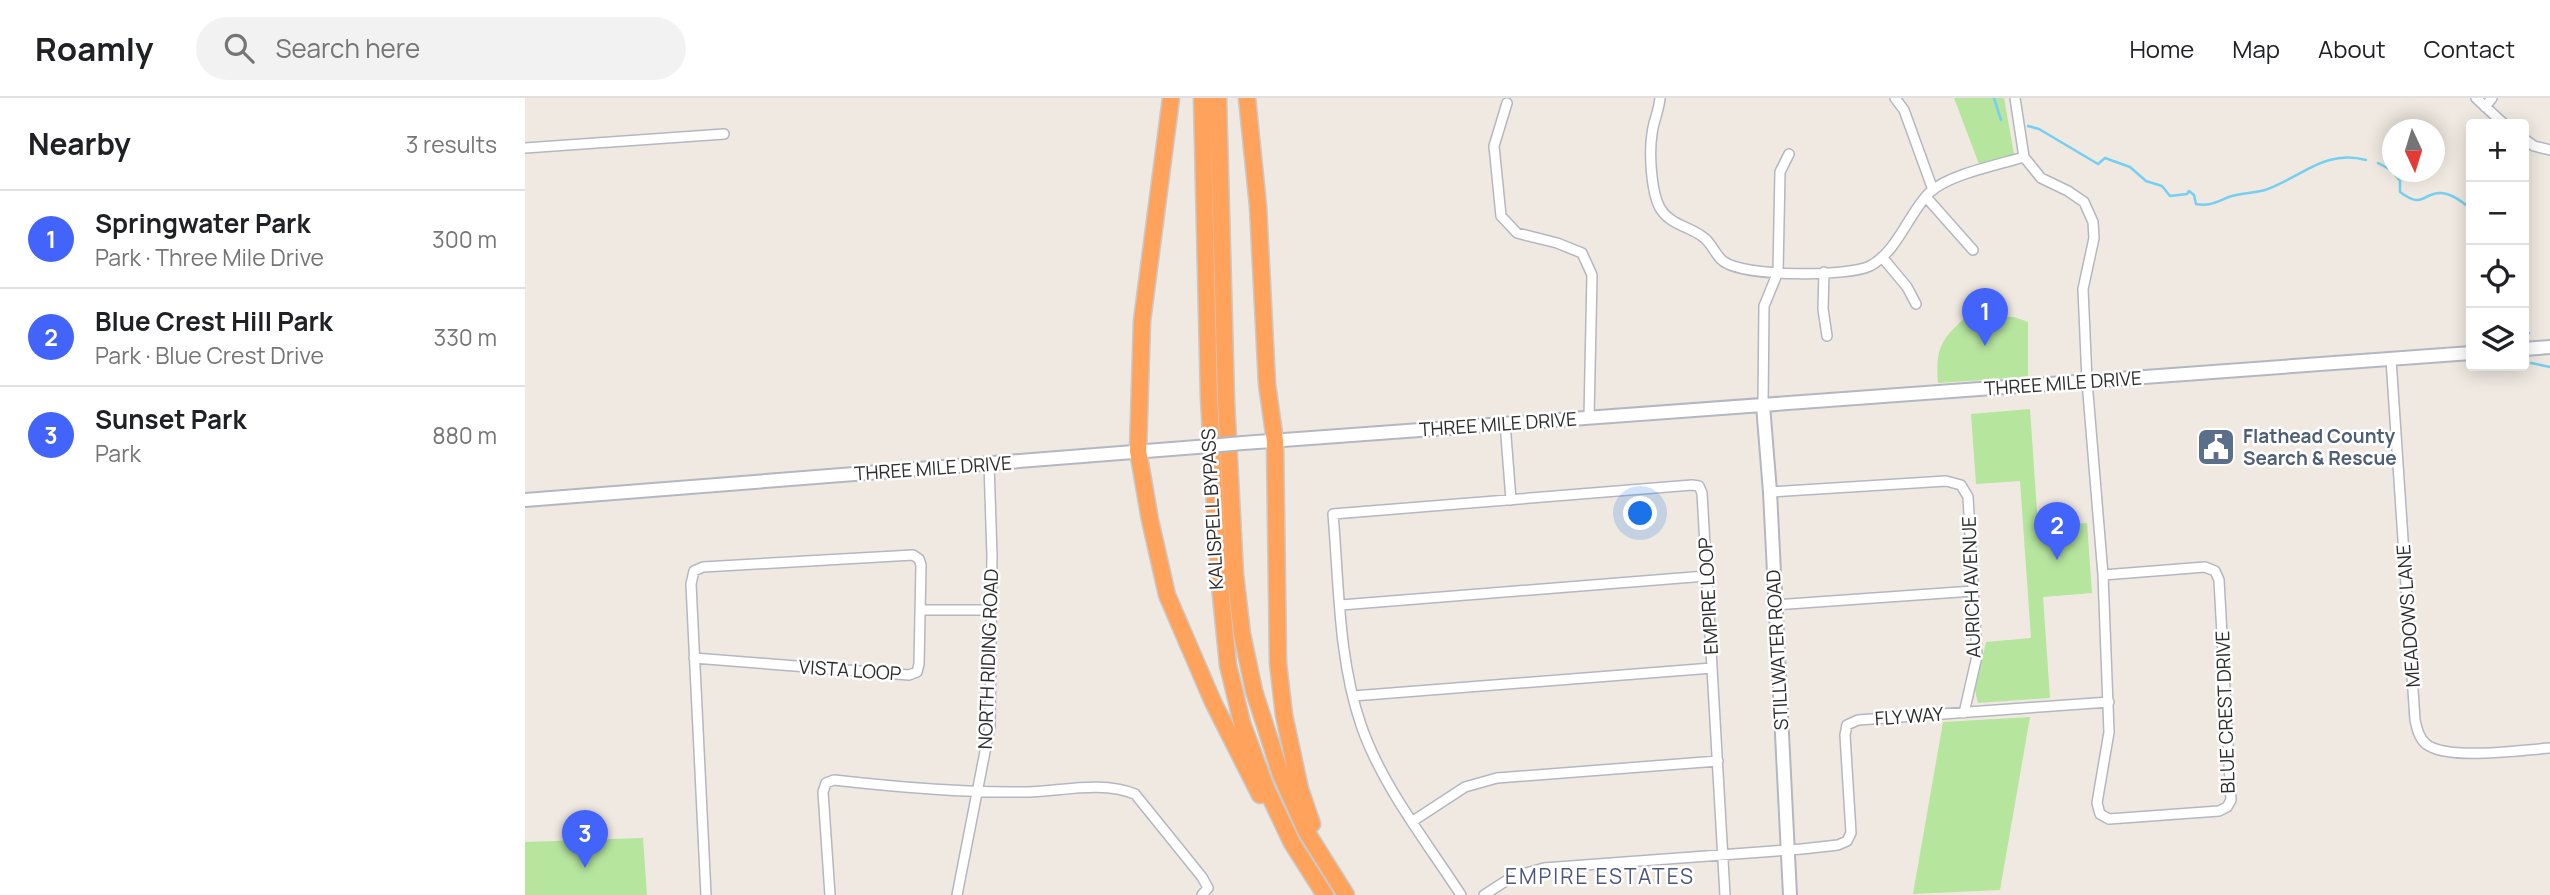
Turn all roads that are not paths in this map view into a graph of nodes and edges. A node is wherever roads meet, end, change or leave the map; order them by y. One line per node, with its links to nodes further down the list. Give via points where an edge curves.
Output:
1 (1171, 98): 35 (highway, via 1142,321)
2 (1202, 98): 55 (highway, KALISPELL BYPASS, via 1209,398 1223,625 1242,723)
3 (1218, 98): 59 (highway, KALISPELL BYPASS, via 1226,401 1242,634 1280,775)
4 (1247, 98): 34 (highway)
5 (1660, 98): 22 (street, via 1652,134 1653,186 1659,207 1670,220 1704,237 1723,261 1741,270)
6 (1895, 98): 19 (street, via 1904,110)
7 (2015, 98): 18 (street)
8 (2476, 98): 11 (street)
9 (2492, 98): 11 (street)
10 (1507, 103): 32 (street, via 1494,146 1501,216 1517,233 1582,253 1592,275)
11 (2485, 107): 12 (street)
12 (2498, 119)
13 (724, 134): 15 (street)
14 (2529, 142): 16 (street)
15 (525, 148)
16 (2550, 150)
17 (1789, 154): 22 (street, via 1780,172)
18 (2024, 156): 19 (street, via 1948,181); 30 (street, BLUE CREST DRIVE, via 2041,178 2084,202 2093,222 2083,289)
19 (1930, 193): 20 (street); 21 (street)
20 (1973, 250)
21 (1882, 257): 23 (street, via 1853,271); 24 (street)
22 (1778, 272): 23 (street); 31 (street, via 1764,306)
23 (1823, 272): 25 (street)
24 (1916, 304)
25 (1827, 336)
26 (2550, 347): 27 (main road)
27 (2529, 349)
28 (2466, 353): 29 (main road, THREE MILE DRIVE)
29 (2391, 359): 30 (main road, THREE MILE DRIVE); 52 (street, MEADOWS LANE, via 2418,734 2426,744 2452,754)
30 (2087, 381): 31 (main road, THREE MILE DRIVE); 40 (street, BLUE CREST DRIVE)
31 (1763, 404): 32 (main road, THREE MILE DRIVE); 37 (main road, STILLWATER ROAD)
32 (1589, 417): 33 (main road, THREE MILE DRIVE)
33 (1505, 423): 34 (main road, THREE MILE DRIVE); 39 (street)
34 (1275, 441): 35 (main road, THREE MILE DRIVE, bridge); 59 (highway, via 1278,663 1300,789)
35 (1138, 451): 36 (main road, THREE MILE DRIVE); 55 (highway, via 1167,595 1235,748 1258,792)
36 (989, 463): 38 (main road, THREE MILE DRIVE); 46 (street, NORTH RIDING ROAD)
37 (1770, 492): 42 (street, AURICH AVENUE, via 1946,481 1961,485 1968,497); 43 (main road, STILLWATER ROAD)
38 (525, 500)
39 (1511, 500): 41 (street, EMPIRE LOOP, via 1699,486); 44 (street, EMPIRE LOOP, via 1333,514)
40 (2103, 575): 50 (street, BLUE CREST DRIVE); 50 (street, BLUE CREST DRIVE, via 2205,567 2215,571 2231,800 2227,807 2109,818 2101,814 2097,803 2108,751)
41 (1706, 576): 44 (street); 48 (street, EMPIRE LOOP)
42 (1973, 592): 43 (street); 51 (street, AURICH AVENUE, via 1977,656)
43 (1775, 605): 57 (main road, STILLWATER ROAD)
44 (1341, 606): 49 (street, EMPIRE LOOP)
45 (921, 610): 46 (street); 47 (street, VISTA LOOP, via 919,664 917,672 909,675); 47 (street, VISTA LOOP, via 921,565 913,555 703,566 694,570 691,584)
46 (992, 610): 54 (street, NORTH RIDING ROAD, via 990,726)
47 (694, 658): 60 (street)
48 (1712, 668): 49 (street); 53 (street, EMPIRE LOOP)
49 (1353, 695): 56 (street, EMPIRE LOOP, via 1377,762)
50 (2109, 702): 51 (street, FLY WAY)
51 (1964, 712): 57 (street, FLY WAY, via 1858,720 1847,725 1851,833 1838,845)
52 (2550, 748)
53 (1718, 761): 56 (street, via 1497,778 1465,787); 58 (street, EMPIRE LOOP)
54 (978, 790): 61 (street, via 826,783); 62 (street, NORTH RIDING ROAD); 63 (street, via 1125,789 1135,794 1202,877 1208,888)
55 (1280, 818): 64 (highway, KALISPELL BYPASS)
56 (1413, 821): 66 (street, EMPIRE LOOP)
57 (1787, 850): 58 (street); 69 (main road, STILLWATER ROAD)
58 (1724, 854): 67 (street, via 1544,868 1512,877); 68 (street, EMPIRE LOOP)
59 (1322, 856): 65 (highway, KALISPELL BYPASS)
60 (706, 895)
61 (830, 895)
62 (957, 895)
63 (1202, 895)
64 (1325, 895)
65 (1346, 895)
66 (1461, 895)
67 (1484, 895)
68 (1725, 895)
69 (1790, 895)

